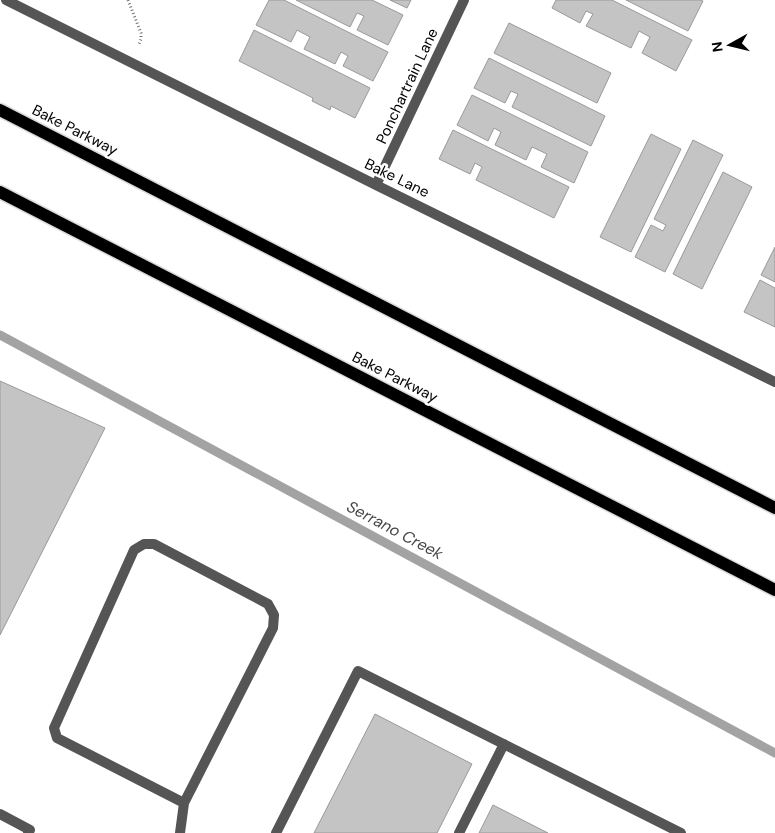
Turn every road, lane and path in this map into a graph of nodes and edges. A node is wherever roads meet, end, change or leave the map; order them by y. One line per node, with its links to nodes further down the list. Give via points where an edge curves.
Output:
1 (6, 0): 4 (street, Bake Lane)
2 (128, 0): 4 (path, via 141,33)
3 (464, 0): 6 (street, Ponchartrain Lane)
4 (130, 61): 6 (street, Bake Lane)
5 (0, 110): 9 (main road, Bake Parkway)
6 (376, 185): 8 (street, Bake Lane)
7 (0, 192): 10 (main road, Bake Parkway)
8 (775, 382)
9 (775, 508)
10 (775, 590)
11 (504, 744): 16 (street, via 358,671); 17 (street); 18 (street)
12 (184, 803): 12 (street, via 273,628 274,615 268,604 154,544 144,544 134,550 54,728 57,738); 15 (street)
13 (0, 814): 14 (street)
14 (32, 832)
15 (180, 833)
16 (276, 833)
17 (459, 833)
18 (680, 833)

